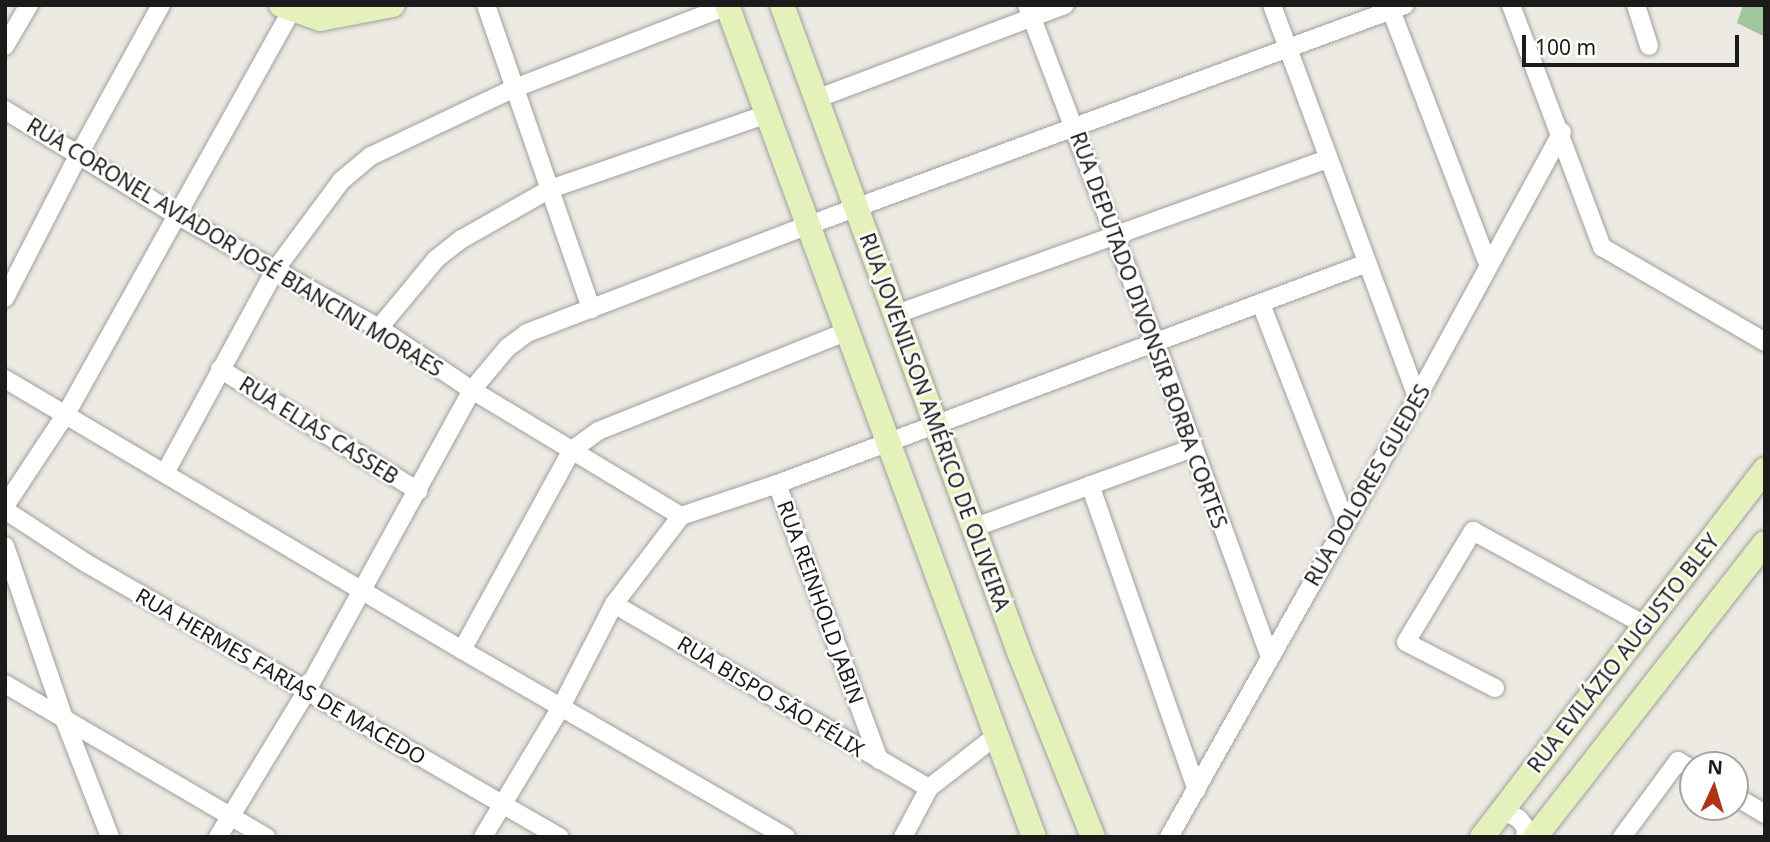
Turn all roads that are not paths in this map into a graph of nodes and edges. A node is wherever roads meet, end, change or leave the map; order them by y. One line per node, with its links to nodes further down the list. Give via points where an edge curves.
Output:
1 (29, 5): 14 (street)
2 (161, 5): 23 (street)
3 (393, 5): 11 (main road, via 320,19)
4 (486, 5): 17 (street)
5 (782, 5): 18 (main road, RUA JOVENILSON AMÉRICO DE OLIVEIRA)
6 (1065, 5): 13 (street)
7 (1272, 5): 16 (street)
8 (1511, 5): 22 (street)
9 (1636, 5): 15 (street)
10 (728, 6): 17 (street); 20 (main road)
11 (286, 8): 27 (street)
12 (1398, 8): 16 (street); 31 (street)
13 (1029, 11): 18 (street); 21 (street, RUA DEPUTADO DIVONSIR BORBA CORTES)
14 (5, 46)
15 (1649, 46)
16 (1289, 48): 21 (street); 24 (street)
17 (515, 88): 25 (street); 32 (street, via 371,156 341,181)
18 (816, 99): 26 (main road, RUA JOVENILSON AMÉRICO DE OLIVEIRA)
19 (5, 110): 23 (street, RUA CORONEL AVIADOR JOSÉ BIANCINI MORAES)
20 (768, 114): 25 (street); 28 (main road)
21 (1074, 127): 26 (street); 29 (street, RUA DEPUTADO DIVONSIR BORBA CORTES)
22 (1562, 132): 31 (street, RUA DOLORES GUEDES); 39 (street, via 1602,247)
23 (78, 156): 27 (street, RUA CORONEL AVIADOR JOSÉ BIANCINI MORAES); 33 (street)
24 (1329, 158): 29 (street); 30 (street)
25 (550, 189): 35 (street); 37 (street, via 436,259)
26 (856, 208): 28 (street); 36 (main road, RUA JOVENILSON AMÉRICO DE OLIVEIRA)
27 (175, 214): 32 (street, RUA CORONEL AVIADOR JOSÉ BIANCINI MORAES); 45 (street)
28 (809, 225): 35 (street); 38 (main road)
29 (1113, 236): 36 (street); 40 (street, RUA DEPUTADO DIVONSIR BORBA CORTES)
30 (1367, 263): 34 (street); 44 (street)
31 (1489, 266): 44 (street, RUA DOLORES GUEDES)
32 (275, 270): 37 (street, RUA CORONEL AVIADOR JOSÉ BIANCINI MORAES); 41 (street)
33 (5, 298)
34 (1261, 304): 40 (street); 57 (street)
35 (591, 309): 43 (street, via 527,333 507,348)
36 (894, 315): 46 (main road, RUA JOVENILSON AMÉRICO DE OLIVEIRA)
37 (379, 328): 43 (street, RUA CORONEL AVIADOR JOSÉ BIANCINI MORAES)
38 (848, 331): 47 (main road); 49 (street, via 598,431)
39 (1765, 342)
40 (1156, 344): 46 (street); 48 (street, RUA DEPUTADO DIVONSIR BORBA CORTES)
41 (220, 369): 51 (street); 54 (street, RUA ELIAS CASSEB)
42 (5, 379): 45 (street)
43 (472, 390): 49 (street, RUA CORONEL AVIADOR JOSÉ BIANCINI MORAES); 54 (street)
44 (1417, 398): 57 (street, RUA DOLORES GUEDES)
45 (66, 414): 51 (street); 55 (street)
46 (935, 423): 47 (street); 58 (main road, RUA JOVENILSON AMÉRICO DE OLIVEIRA)
47 (888, 440): 52 (street); 71 (main road)
48 (1193, 448): 53 (street); 65 (street, RUA DEPUTADO DIVONSIR BORBA CORTES)
49 (572, 450): 56 (street, RUA CORONEL AVIADOR JOSÉ BIANCINI MORAES); 64 (street)
50 (1765, 469): 63 (main road, RUA EVILÁZIO AUGUSTO BLEY)
51 (165, 473): 61 (street)
52 (778, 484): 56 (street); 72 (street, RUA REINHOLD JABIN)
53 (1090, 485): 58 (street); 75 (street)
54 (418, 492): 61 (street)
55 (6, 503): 68 (street, RUA HERMES FARIAS DE MACEDO, via 86,563)
56 (681, 516): 62 (street)
57 (1345, 521): 65 (street, RUA DOLORES GUEDES)
58 (974, 528): 90 (main road, RUA JOVENILSON AMÉRICO DE OLIVEIRA)
59 (1765, 542): 94 (main road, RUA EVILÁZIO AUGUSTO BLEY)
60 (5, 546): 70 (street)
61 (363, 590): 64 (street); 68 (street)
62 (614, 604): 69 (street); 72 (street, RUA BISPO SÃO FÉLIX)
63 (1645, 625): 67 (street, via 1473,531 1406,642); 80 (main road, RUA EVILÁZIO AUGUSTO BLEY)
64 (462, 650): 69 (street)
65 (1269, 655): 75 (street, RUA DOLORES GUEDES)
66 (5, 684): 70 (street)
67 (1495, 688)
68 (306, 692): 76 (street, RUA HERMES FARIAS DE MACEDO); 79 (street)
69 (561, 707): 76 (street); 87 (street)
70 (65, 721): 79 (street); 82 (street)
71 (997, 735): 74 (street); 89 (main road)
72 (879, 760): 74 (street, RUA BISPO SÃO FÉLIX)
73 (1679, 762): 81 (street)
74 (929, 788): 88 (street)
75 (1197, 790): 91 (street, RUA DOLORES GUEDES)
76 (504, 803): 85 (street); 86 (street, RUA HERMES FARIAS DE MACEDO)
77 (1749, 804): 78 (street)
78 (1765, 814)
79 (232, 816): 83 (street); 84 (street)
80 (1498, 816): 92 (main road, RUA EVILÁZIO AUGUSTO BLEY); 93 (street, via 1511,814 1520,819)
81 (1629, 835)
82 (110, 837)
83 (218, 837)
84 (266, 837)
85 (483, 837)
86 (559, 837)
87 (786, 837)
88 (903, 837)
89 (1034, 837)
90 (1093, 837)
91 (1169, 837)
92 (1482, 837)
93 (1525, 837)
94 (1535, 837)

